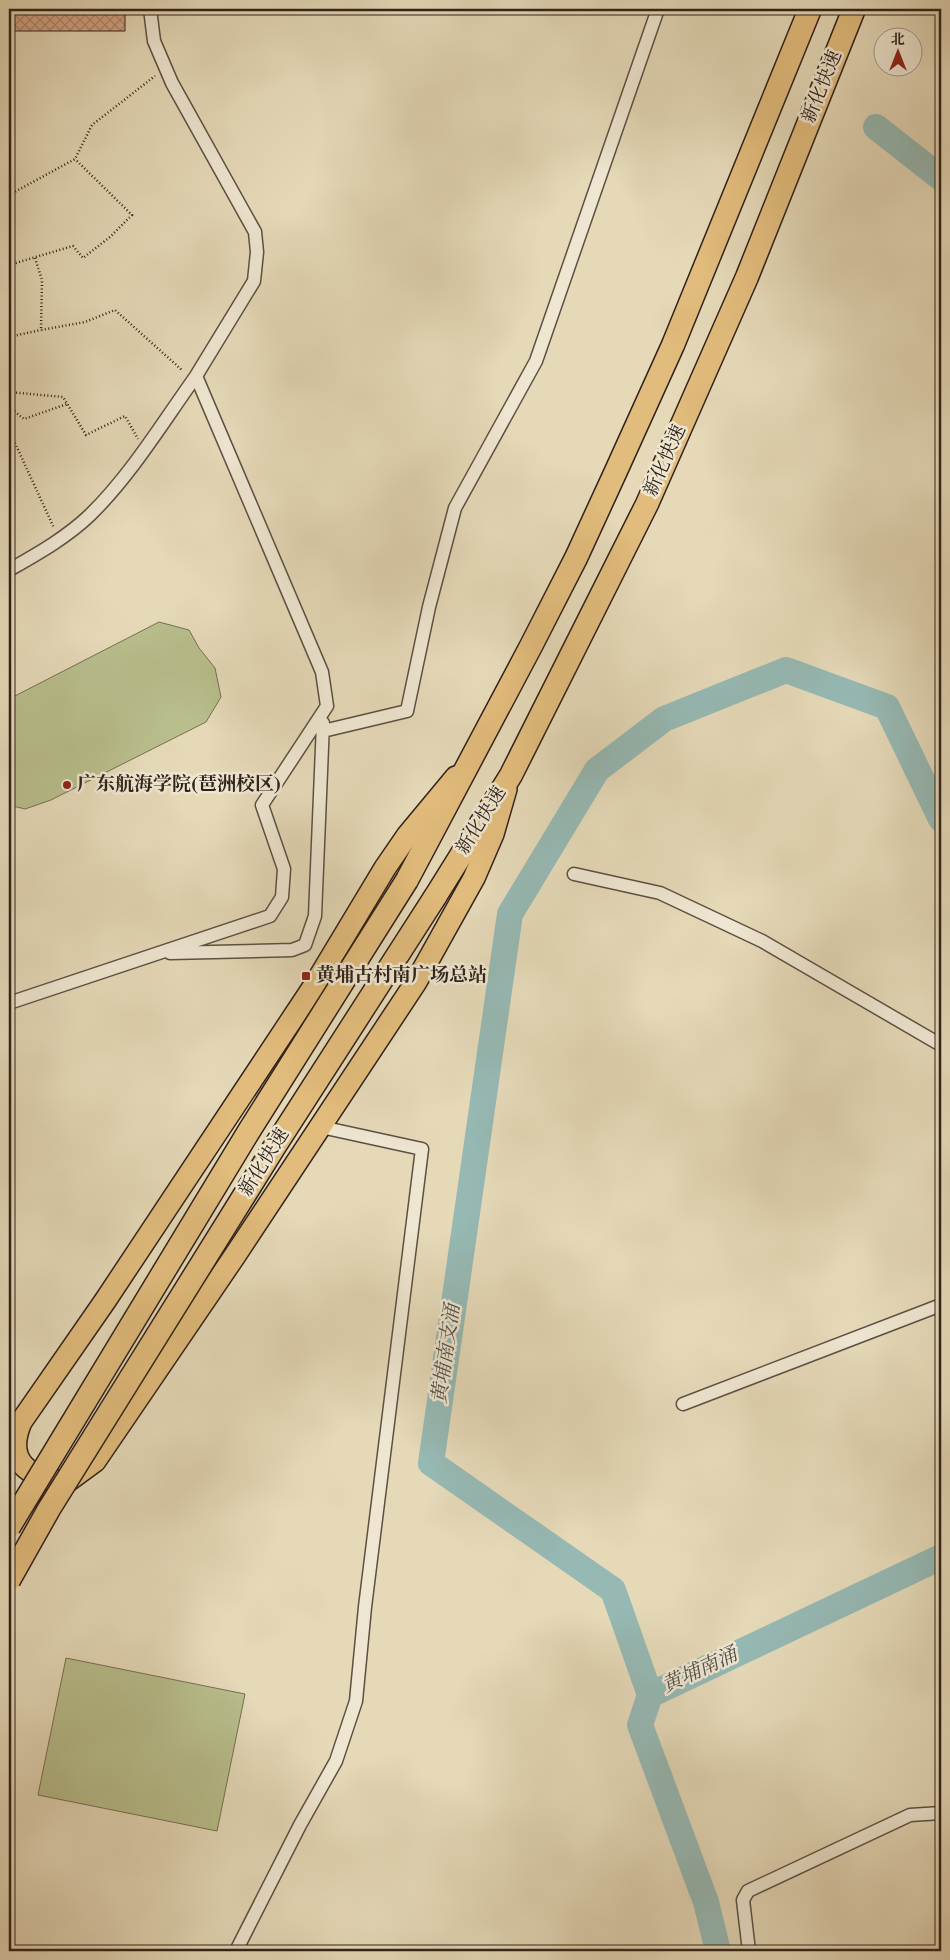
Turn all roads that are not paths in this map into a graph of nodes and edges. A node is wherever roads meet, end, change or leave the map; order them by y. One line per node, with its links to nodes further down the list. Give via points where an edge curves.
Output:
1 (150, 9): 5 (street, via 154,41 166,68 255,232 254,281)
2 (658, 9): 8 (street, via 536,361 455,508 406,711)
3 (854, 9): 10 (highway, 新化快速, via 711,363 611,578)
4 (807, 11): 9 (highway, 新化快速, via 726,219 665,363 576,558)
5 (194, 378): 6 (street, via 113,491 89,516 59,540); 7 (street, via 322,672 327,706)
6 (9, 570)
7 (323, 712): 8 (street); 12 (street, via 262,805 284,869 282,897 270,916)
8 (323, 731): 12 (street, via 315,916 305,945 292,950)
9 (470, 759): 15 (highway, via 391,860 314,986 21,1422 15,1436 15,1448 18,1460 26,1468 43,1479 65,1483 96,1461); 18 (highway, 新化快速, bridge, via 407,880 249,1131)
10 (511, 775): 15 (highway, via 487,848 451,921 416,982); 19 (highway, 新化快速, bridge, via 269,1155 49,1509)
11 (574, 874): 14 (street, via 660,893 762,941)
12 (158, 953): 13 (street)
13 (9, 1003)
14 (941, 1045)
15 (321, 1127): 21 (street, via 422,1148 356,1701 336,1761)
16 (941, 1306): 17 (street)
17 (682, 1404)
18 (9, 1527)
19 (9, 1580)
20 (941, 1813): 22 (street, via 910,1815 748,1891 743,1900)
21 (236, 1951)
22 (749, 1951)

